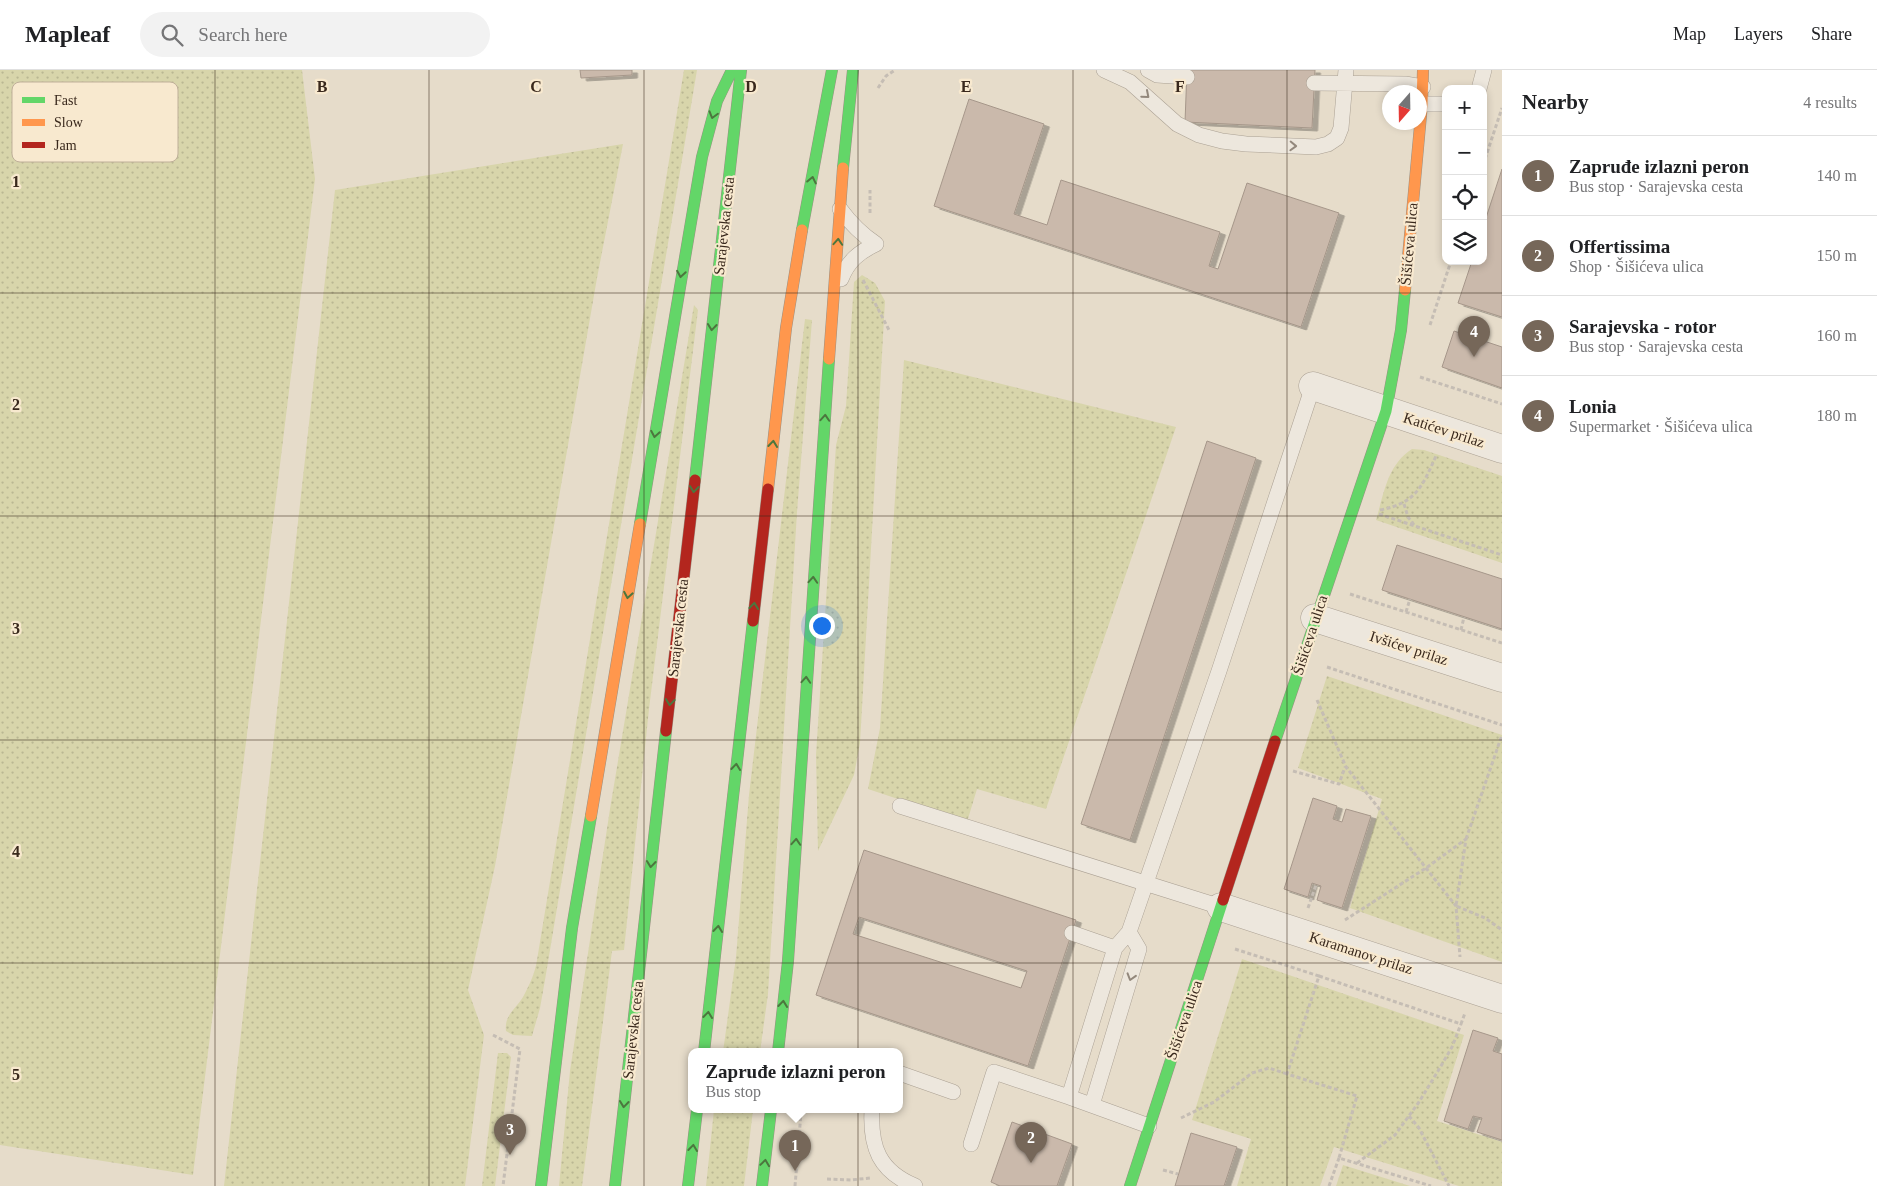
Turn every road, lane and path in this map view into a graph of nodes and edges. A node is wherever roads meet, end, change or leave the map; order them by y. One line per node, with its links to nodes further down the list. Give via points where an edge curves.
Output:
1 (732, 70): 90 (main road, one-way to 90, via 719,95 708,132 692,210 572,928)
2 (742, 70): 91 (main road, Sarajevska cesta, one-way to 91)
3 (832, 70): 68 (main road, one-way to 3, via 786,328)
4 (1104, 70): 10 (lane, one-way to 10, via 1130,82 1177,124 1199,135 1246,144 1316,147 1337,138)
5 (1148, 70): 9 (lane, via 1157,75)
6 (1423, 70): 13 (main road, Šišićeva ulica)
7 (1484, 70): 14 (lane)
8 (855, 74): 20 (main road, via 844,147)
9 (1187, 77)
10 (1346, 77): 11 (lane); 12 (lane)
11 (1314, 83)
12 (1411, 85)
13 (1423, 85)
14 (1480, 85)
15 (1427, 104): 16 (lane)
16 (1442, 104)
17 (1502, 108): 19 (path)
18 (1420, 130): 29 (main road, Šišićeva ulica, via 1401,330)
19 (1487, 153)
20 (840, 209): 23 (main road, one-way to 20); 23 (lane, via 860,233 876,244 852,258)
21 (1450, 265): 24 (path)
22 (860, 274): 25 (path)
23 (834, 296): 69 (main road, one-way to 23, via 788,961)
24 (1429, 329)
25 (889, 330)
26 (1414, 375): 28 (path)
27 (1313, 386): 29 (street, Katićev prilaz); 51 (lane)
28 (1502, 404)
29 (1386, 411): 30 (street, Katićev prilaz); 38 (main road, Šišićeva ulica)
30 (1502, 449)
31 (1437, 453): 32 (path, via 1428,474)
32 (1404, 504): 33 (path); 33 (path, via 1372,512)
33 (1415, 526): 34 (path)
34 (1502, 555)
35 (1410, 599): 36 (path)
36 (1406, 612): 38 (path, via 1348,593); 39 (path)
37 (1464, 617): 39 (path)
38 (1326, 621): 42 (street, Ivšićev prilaz); 54 (main road, Šišićeva ulica)
39 (1461, 630): 40 (path)
40 (1502, 643)
41 (1322, 666): 44 (path)
42 (1502, 678)
43 (1314, 692): 46 (path)
44 (1502, 725)
45 (1502, 736): 49 (path)
46 (1346, 767): 47 (path, via 1339,784); 50 (path)
47 (1289, 769)
48 (900, 806): 51 (lane)
49 (1466, 839): 50 (path); 53 (path)
50 (1426, 868): 53 (path); 56 (path)
51 (1146, 883): 54 (lane); 58 (lane)
52 (1316, 885): 55 (path)
53 (1456, 906): 57 (path, via 1485,918); 62 (path)
54 (1221, 907): 64 (street, Karamanov prilaz); 81 (main road, Šišićeva ulica)
55 (1306, 916)
56 (1344, 920)
57 (1502, 930)
58 (1129, 932): 61 (lane); 74 (lane, one-way to 74, via 1139,949)
59 (1072, 933): 61 (lane)
60 (1236, 942): 63 (path, via 1234,949)
61 (1115, 948): 73 (lane)
62 (1460, 958)
63 (1318, 976): 66 (path); 71 (path)
64 (1502, 999)
65 (1466, 1012): 66 (path)
66 (1461, 1024): 80 (path, via 1452,1047)
67 (492, 1035): 89 (path, via 520,1049)
68 (704, 1048)
69 (778, 1048)
70 (903, 1074): 72 (lane)
71 (1287, 1074): 75 (path, via 1269,1068 1252,1073 1214,1102 1179,1119); 83 (path, via 1357,1096)
72 (953, 1092)
73 (1069, 1097): 74 (lane); 82 (lane, via 994,1072)
74 (1092, 1105): 81 (lane)
75 (1182, 1109)
76 (697, 1113): 92 (main road, one-way to 76)
77 (772, 1113): 93 (main road, one-way to 77)
78 (801, 1113): 94 (path)
79 (872, 1113): 85 (lane, via 872,1140 883,1164)
80 (1409, 1116): 84 (path, via 1395,1135); 99 (path, via 1419,1128)
81 (1149, 1126): 96 (main road, Šišićeva ulica)
82 (971, 1144)
83 (1339, 1158): 84 (path); 97 (path)
84 (1357, 1163): 98 (path)
85 (889, 1169): 88 (path, via 868,1179); 95 (lane, via 901,1180)
86 (1162, 1170): 87 (path)
87 (1178, 1174)
88 (827, 1179)
89 (502, 1186)
90 (541, 1186)
91 (615, 1186)
92 (688, 1186)
93 (762, 1186)
94 (795, 1186)
95 (916, 1186)
96 (1130, 1186)
97 (1330, 1186)
98 (1431, 1186)
99 (1449, 1186)

